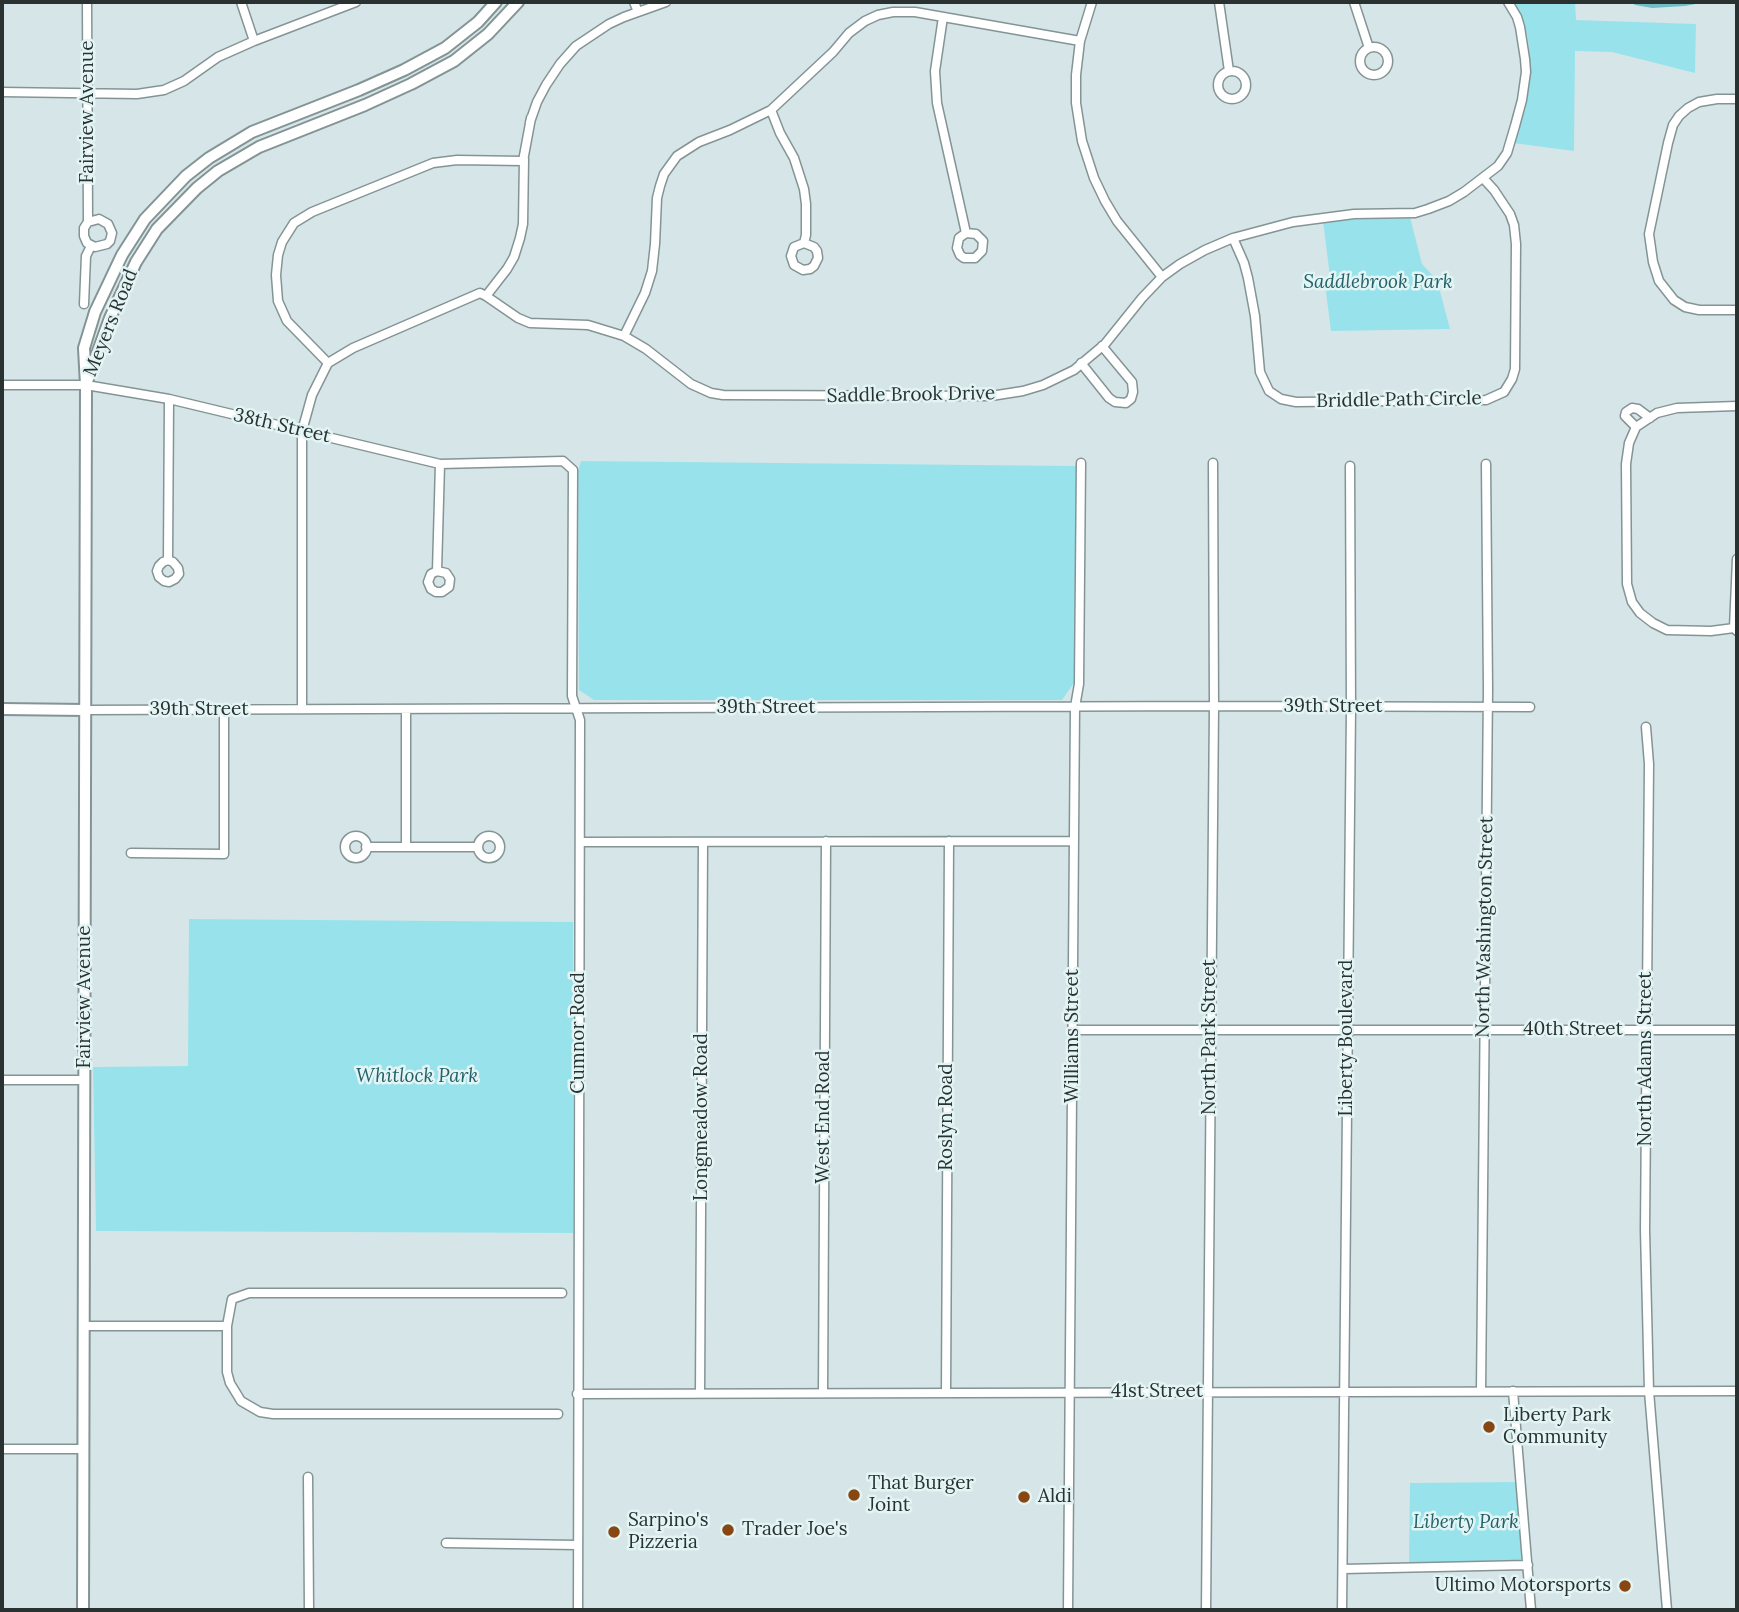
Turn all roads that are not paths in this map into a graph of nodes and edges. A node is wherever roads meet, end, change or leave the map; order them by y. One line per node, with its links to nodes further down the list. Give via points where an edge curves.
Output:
1 (88, 2): 19 (street, Fairview Avenue)
2 (241, 2): 14 (street)
3 (356, 2): 14 (street)
4 (496, 2): 37 (street, Meyers Road, via 445,48 359,90 252,132 186,176 145,219 121,255 84,348)
5 (518, 2): 37 (street, Meyers Road, via 454,61 400,89 259,147 197,188 158,229 135,262)
6 (634, 2): 12 (street)
7 (663, 2): 12 (street)
8 (1092, 2): 15 (street)
9 (1219, 2): 17 (street)
10 (1354, 2): 16 (street)
11 (1508, 2): 23 (street, Saddle Brook Drive, via 1522,37 1522,100 1507,153)
12 (638, 12): 22 (street, via 576,46 552,75 531,118)
13 (943, 17): 15 (street); 21 (street, via 900,11 865,21); 25 (street, via 936,95)
14 (254, 41): 19 (street, via 164,90)
15 (1080, 41): 29 (street, via 1076,94 1085,153 1117,220)
16 (1369, 48)
17 (1229, 71)
18 (2, 92): 19 (street)
19 (88, 93): 24 (street, Fairview Avenue)
20 (1737, 99): 32 (street, via 1696,104 1679,116 1669,137 1649,234 1659,281 1674,300 1699,310)
21 (771, 110): 27 (street, via 804,188); 33 (street, via 692,146 668,168 657,198 652,271)
22 (523, 161): 30 (street, via 520,238 507,269); 35 (street, via 433,163 294,223 278,255 278,301 287,321)
23 (1483, 178): 26 (street, Saddle Brook Drive, via 1449,201 1415,213 1317,218); 26 (street, Briddle Path Circle, via 1510,214 1516,230 1516,369 1504,392 1486,400 1296,402 1269,391 1260,372 1248,278)
24 (88, 222): 28 (street, Fairview Avenue, via 84,236); 28 (street, via 102,220 112,233 104,246)
25 (966, 233)
26 (1233, 238): 29 (street, Saddle Brook Drive, via 1188,258)
27 (804, 243)
28 (91, 246): 31 (street, Fairview Avenue, via 86,256)
29 (1162, 277): 34 (street, Saddle Brook Drive)
30 (486, 296): 33 (street, Saddle Brook Drive, via 530,323 588,325); 35 (street, via 480,293 370,339)
31 (83, 304)
32 (1737, 310)
33 (624, 336): 36 (street, Saddle Brook Drive, via 699,388 737,396 999,395 1043,385)
34 (1102, 346): 36 (street, Saddle Brook Drive); 36 (street, via 1132,382 1131,399 1126,403 1109,398)
35 (328, 363): 43 (street)
36 (1081, 363)
37 (86, 384): 38 (street, 38th Street); 39 (street, 38th Street); 63 (street, Fairview Avenue)
38 (2, 385)
39 (169, 399): 43 (street, 38th Street); 51 (street)
40 (1737, 406): 41 (street, via 1677,408)
41 (1648, 420): 42 (street); 42 (street, via 1632,408 1625,416)
42 (1636, 427): 53 (street, via 1627,453 1630,598 1640,613 1667,630)
43 (302, 431): 47 (street, 38th Street); 60 (street)
44 (563, 461): 47 (street, 38th Street); 62 (street, Cumnor Road, via 573,470 572,696)
45 (1081, 463): 55 (street, Williams Street)
46 (1213, 463): 54 (street, North Park Street)
47 (440, 464): 52 (street)
48 (1486, 464): 56 (street, North Washington Street)
49 (1350, 466): 58 (street, Liberty Boulevard)
50 (1737, 559): 53 (street)
51 (168, 561)
52 (438, 570)
53 (1736, 629)
54 (1214, 706): 55 (street, 39th Street); 58 (street, 39th Street); 78 (street, North Park Street)
55 (1075, 707): 62 (street, 39th Street); 68 (street, Williams Street)
56 (1487, 707): 57 (street, 39th Street); 58 (street, 39th Street); 80 (street, North Washington Street)
57 (1530, 707)
58 (1351, 708): 79 (street, Liberty Boulevard)
59 (2, 709): 63 (street, 39th Street)
60 (302, 709): 61 (street, 39th Street); 64 (street, 39th Street)
61 (406, 709): 62 (street, 39th Street); 72 (street)
62 (576, 709): 69 (street, Cumnor Road, via 580,720)
63 (85, 710): 64 (street, 39th Street); 82 (street, Fairview Avenue)
64 (224, 710): 74 (street, via 224,854)
65 (1646, 727): 76 (street, North Adams Street)
66 (826, 841): 67 (street); 70 (street); 94 (street, West End Road)
67 (949, 841): 68 (street); 95 (street, Roslyn Road)
68 (1074, 841): 75 (street, Williams Street)
69 (580, 842): 70 (street); 96 (street, Cumnor Road)
70 (703, 842): 93 (street, Longmeadow Road)
71 (366, 847): 72 (street)
72 (405, 847): 73 (street)
73 (478, 847)
74 (131, 853)
75 (1073, 1030): 78 (street, 40th Street); 90 (street, Williams Street)
76 (1646, 1030): 77 (street, 40th Street); 80 (street, 40th Street); 88 (street, North Adams Street)
77 (1737, 1030)
78 (1210, 1031): 79 (street, 40th Street); 91 (street, North Park Street)
79 (1347, 1031): 80 (street, 40th Street); 92 (street, Liberty Boulevard)
80 (1484, 1031): 86 (street, North Washington Street)
81 (2, 1080): 82 (street)
82 (85, 1080): 84 (street, Fairview Avenue)
83 (562, 1293): 85 (street, via 249,1293 232,1299)
84 (83, 1326): 85 (street); 99 (street, Fairview Avenue)
85 (227, 1326): 97 (street, via 230,1383 241,1401 260,1412)
86 (1481, 1391): 87 (street, 41st Street); 92 (street, 41st Street)
87 (1513, 1391): 88 (street, 41st Street); 103 (street)
88 (1649, 1391): 89 (street, 41st Street); 112 (street, North Adams Street)
89 (1737, 1391)
90 (1070, 1392): 91 (street, 41st Street); 95 (street, 41st Street); 108 (street, Williams Street)
91 (1208, 1392): 92 (street, 41st Street); 109 (street, North Park Street)
92 (1344, 1392): 104 (street, Liberty Boulevard)
93 (700, 1393): 94 (street, 41st Street); 96 (street, 41st Street)
94 (823, 1393): 95 (street, 41st Street)
95 (946, 1393)
96 (578, 1394): 102 (street, Cumnor Road)
97 (558, 1414)
98 (2, 1449): 99 (street)
99 (82, 1449): 105 (street, Fairview Avenue)
100 (308, 1476): 106 (street)
101 (446, 1543): 102 (street)
102 (577, 1545): 107 (street, Cumnor Road)
103 (1528, 1565): 104 (street); 111 (street)
104 (1343, 1569): 110 (street, Liberty Boulevard)
105 (83, 1610)
106 (309, 1610)
107 (578, 1610)
108 (1068, 1610)
109 (1206, 1610)
110 (1342, 1610)
111 (1531, 1610)
112 (1667, 1610)

